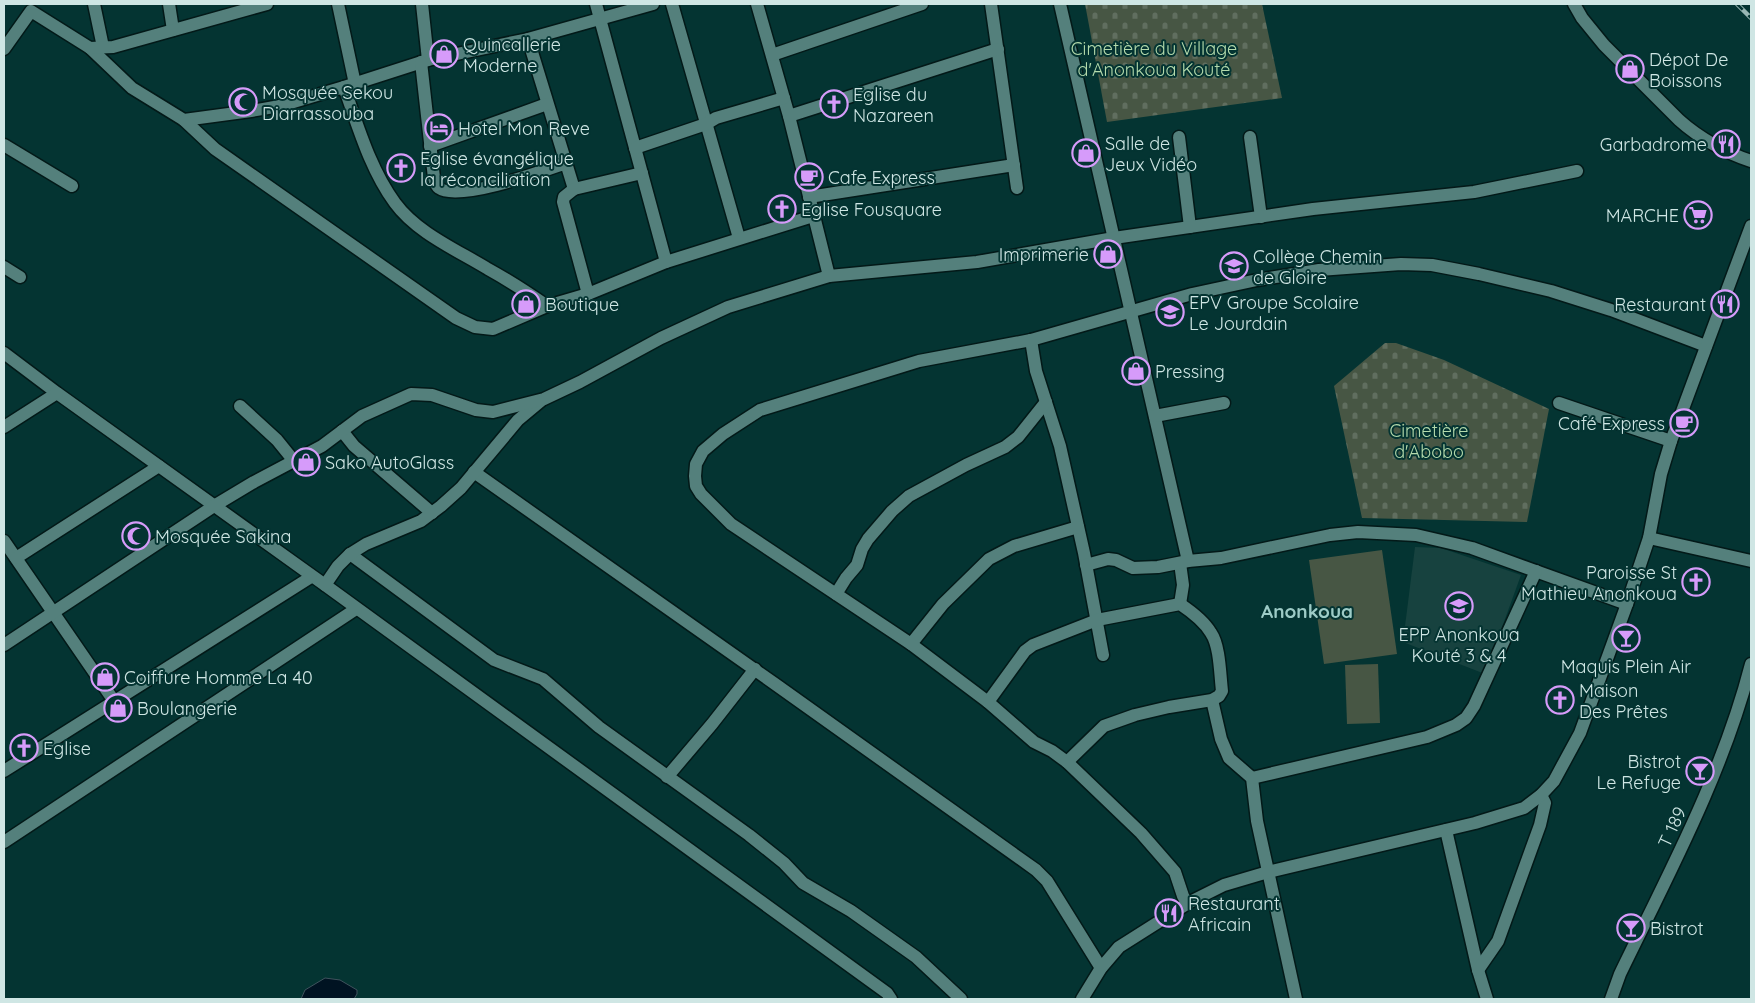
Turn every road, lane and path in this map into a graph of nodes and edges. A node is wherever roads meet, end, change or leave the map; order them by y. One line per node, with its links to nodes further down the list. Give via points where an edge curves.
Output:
1 (94, 4): 18 (street)
2 (169, 4): 16 (street)
3 (267, 4): 16 (street)
4 (338, 4): 24 (street)
5 (422, 4): 23 (street)
6 (596, 4): 15 (street)
7 (654, 4): 15 (street)
8 (672, 4): 29 (street)
9 (757, 4): 22 (street)
10 (922, 4): 22 (street)
11 (991, 4): 21 (street)
12 (1060, 4): 49 (street)
13 (1574, 4): 35 (street, via 1604,45 1689,129)
14 (26, 7): 19 (street); 20 (street)
15 (600, 19): 17 (street); 34 (street)
16 (173, 30): 18 (street)
17 (528, 38): 23 (street); 26 (street)
18 (103, 47): 19 (street)
19 (90, 48): 28 (street, via 132,88)
20 (4, 49)
21 (998, 50): 27 (street); 37 (street)
22 (772, 54): 25 (street)
23 (424, 61): 24 (street); 33 (street)
24 (350, 85): 28 (street, via 280,106); 55 (street, via 372,159 396,205 430,235)
25 (784, 98): 27 (street); 29 (street, via 716,118)
26 (547, 104): 33 (street); 36 (street)
27 (790, 116): 43 (street)
28 (184, 120): 55 (street, via 214,149 456,318 475,327 493,329)
29 (706, 124): 34 (street); 48 (street)
30 (1179, 137): 47 (street)
31 (1250, 137): 45 (street)
32 (4, 145): 40 (street)
33 (430, 146): 36 (street, via 435,184 452,192 518,180)
34 (635, 148): 39 (street)
35 (1751, 161)
36 (566, 163): 42 (street)
37 (1014, 165): 41 (street); 43 (street)
38 (1577, 171): 45 (street, via 1474,192)
39 (642, 173): 42 (street); 50 (street)
40 (72, 186)
41 (1017, 188)
42 (574, 190): 54 (street, via 564,197 563,202)
43 (809, 197): 44 (street)
44 (813, 216): 48 (street); 52 (street)
45 (1261, 217): 47 (street)
46 (1751, 226): 58 (street)
47 (1190, 227): 49 (street)
48 (739, 238): 50 (street)
49 (1114, 238): 52 (street, via 977,262); 56 (street)
50 (666, 262): 54 (street)
51 (4, 266): 53 (street)
52 (829, 276): 61 (street, via 728,307)
53 (20, 277)
54 (588, 294): 55 (street)
55 (547, 306)
56 (1131, 312): 57 (street); 58 (street, via 1192,294 1284,275 1401,264 1432,265 1551,291); 66 (street)
57 (1031, 340): 62 (street); 86 (street, via 919,361 760,410 723,434 703,452 696,464 695,476 701,494 731,524)
58 (1706, 346): 69 (street)
59 (4, 353): 60 (street)
60 (56, 393): 67 (street); 71 (street)
61 (544, 399): 68 (street, via 493,412 476,410 432,395 411,394 362,416); 72 (street, via 518,420)
62 (1046, 402): 75 (street, via 1056,429); 86 (street, via 1018,437 1005,447 966,464 909,496 892,511 868,539 857,565)
63 (1224, 403): 66 (street)
64 (1559, 403): 69 (street)
65 (240, 406): 70 (street, via 277,440)
66 (1155, 416): 81 (street)
67 (4, 428)
68 (342, 431): 70 (street); 74 (street, via 354,446)
69 (1670, 442): 76 (street)
70 (294, 461): 73 (street)
71 (159, 466): 73 (street); 79 (street)
72 (474, 472): 74 (street, via 461,488); 96 (street)
73 (214, 506): 84 (street); 90 (street)
74 (432, 512): 78 (street, via 421,521)
75 (1078, 527): 82 (street); 92 (street, via 1014,546 989,559 943,604)
76 (1648, 538): 80 (street); 88 (street)
77 (4, 541): 79 (street)
78 (350, 554): 85 (street); 102 (street, via 494,660 542,680 599,727)
79 (16, 558): 90 (street)
80 (1751, 561)
81 (1184, 562): 82 (street, via 1133,568 1108,559); 83 (street, via 1358,532 1433,538); 87 (street)
82 (1086, 565): 91 (street)
83 (1536, 571): 88 (street); 103 (street, via 1466,718 1427,737)
84 (311, 577): 85 (street); 98 (street)
85 (325, 585): 89 (street)
86 (836, 594): 92 (street)
87 (1180, 604): 91 (street); 97 (street, via 1213,635 1222,691)
88 (1627, 604): 104 (street, via 1580,733 1554,781)
89 (356, 610): 106 (street); 111 (street)
90 (53, 612): 93 (street); 98 (street)
91 (1097, 620): 94 (street); 99 (street, via 1025,651)
92 (911, 644): 99 (street)
93 (4, 645)
94 (1104, 655)
95 (1751, 664): 116 (street, T 189, via 1723,753 1702,804)
96 (755, 669): 102 (street); 109 (street, via 1036,870 1047,881)
97 (1212, 700): 100 (street, via 1161,709 1104,726); 103 (street, via 1229,758)
98 (114, 701): 101 (street)
99 (988, 702): 100 (street, via 1034,742)
100 (1068, 762): 108 (street, via 1176,872)
101 (4, 771)
102 (667, 776): 112 (street, via 749,835 803,883 851,911 916,957)
103 (1252, 778): 107 (street, via 1256,821)
104 (1541, 795): 105 (street, via 1524,808); 110 (street, via 1545,803 1540,824 1498,941)
105 (1446, 830): 107 (street); 110 (street)
106 (4, 842)
107 (1268, 872): 108 (street, via 1224,885); 114 (street)
108 (1188, 903): 109 (street, via 1124,944)
109 (1101, 968): 113 (street)
110 (1478, 970): 115 (street)
111 (891, 999)
112 (961, 999)
113 (1082, 999)
114 (1296, 999)
115 (1487, 999)
116 (1611, 999)

